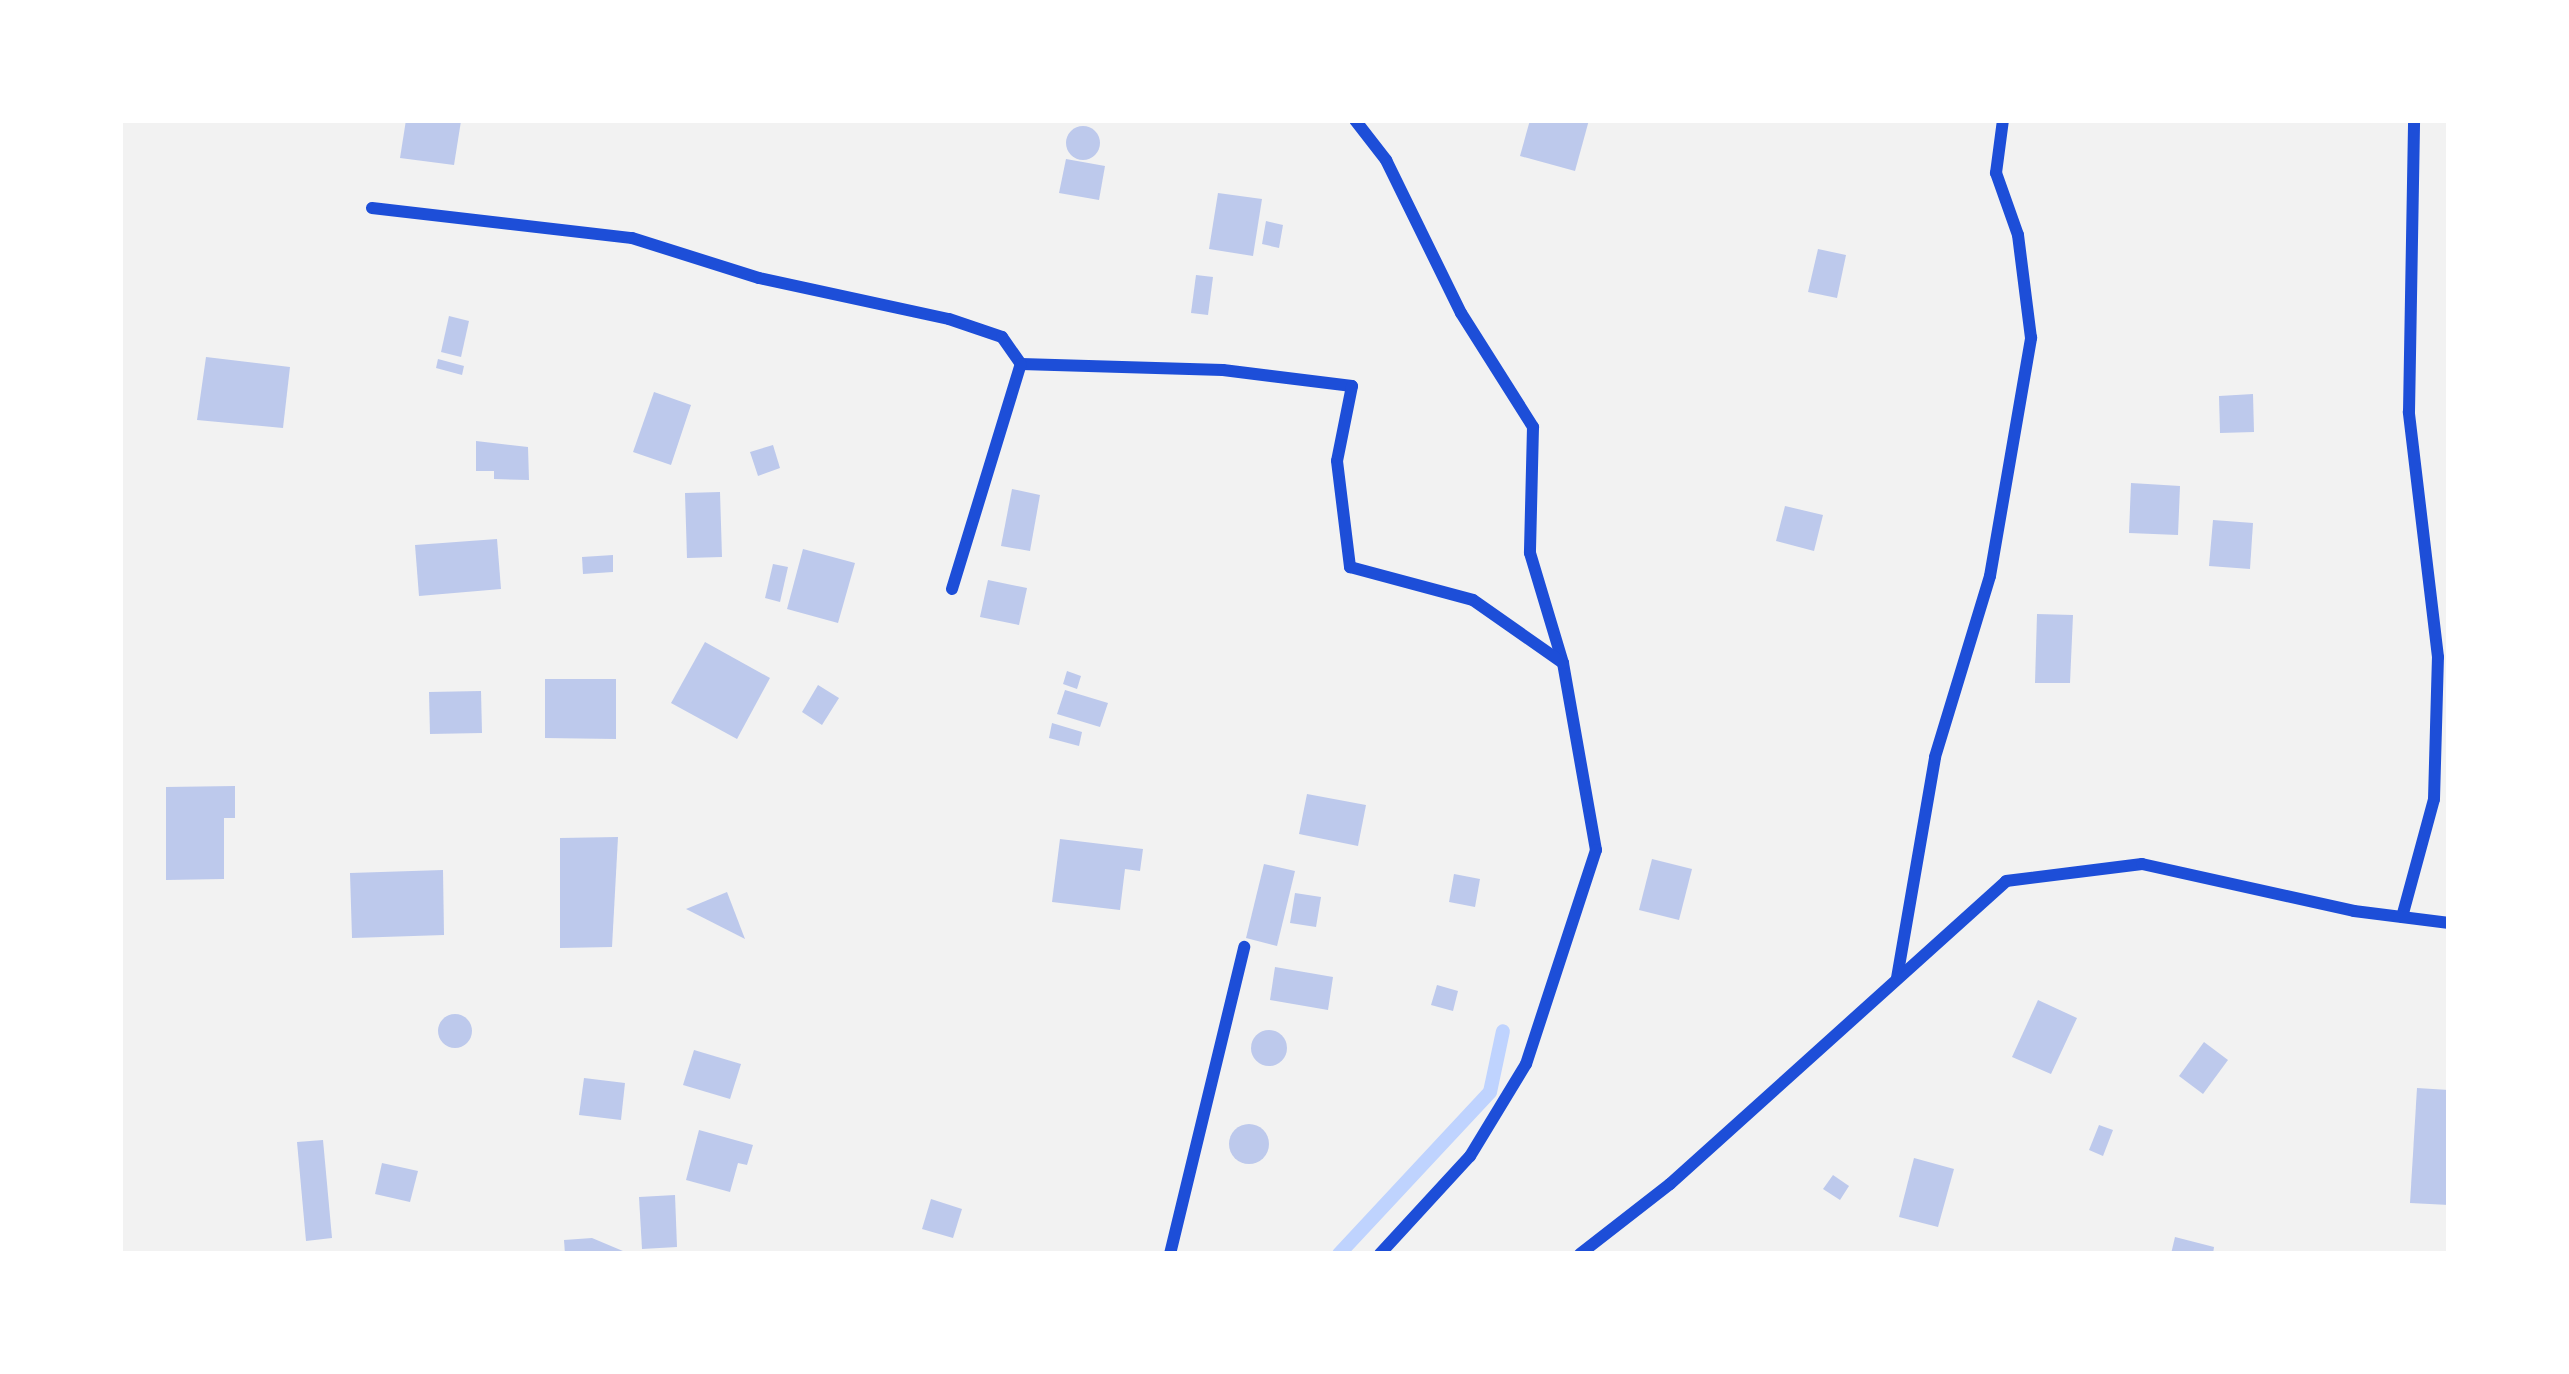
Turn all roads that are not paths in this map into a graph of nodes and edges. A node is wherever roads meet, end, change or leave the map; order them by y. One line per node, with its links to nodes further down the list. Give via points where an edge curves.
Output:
1 (1355, 120): 7 (street, via 1386,160 1461,313 1533,427 1530,553)
2 (2002, 120): 11 (street, via 1996,172 2018,235 2031,338 1990,576 1935,757)
3 (2414, 120): 8 (street, via 2409,412 2438,657 2434,799)
4 (372, 208): 5 (street, via 632,238 759,278 949,319 1002,337)
5 (1021, 364): 6 (street); 7 (street, via 1223,370 1352,386 1337,461 1350,567 1473,600)
6 (952, 589)
7 (1563, 663): 13 (street, via 1596,850 1526,1064 1470,1156)
8 (2402, 917): 9 (street); 11 (street, via 2142,864 2006,881)
9 (2449, 923)
10 (1244, 947): 12 (street)
11 (1897, 979): 14 (street, via 1670,1184)
12 (1170, 1254)
13 (1380, 1254)
14 (1580, 1254)

